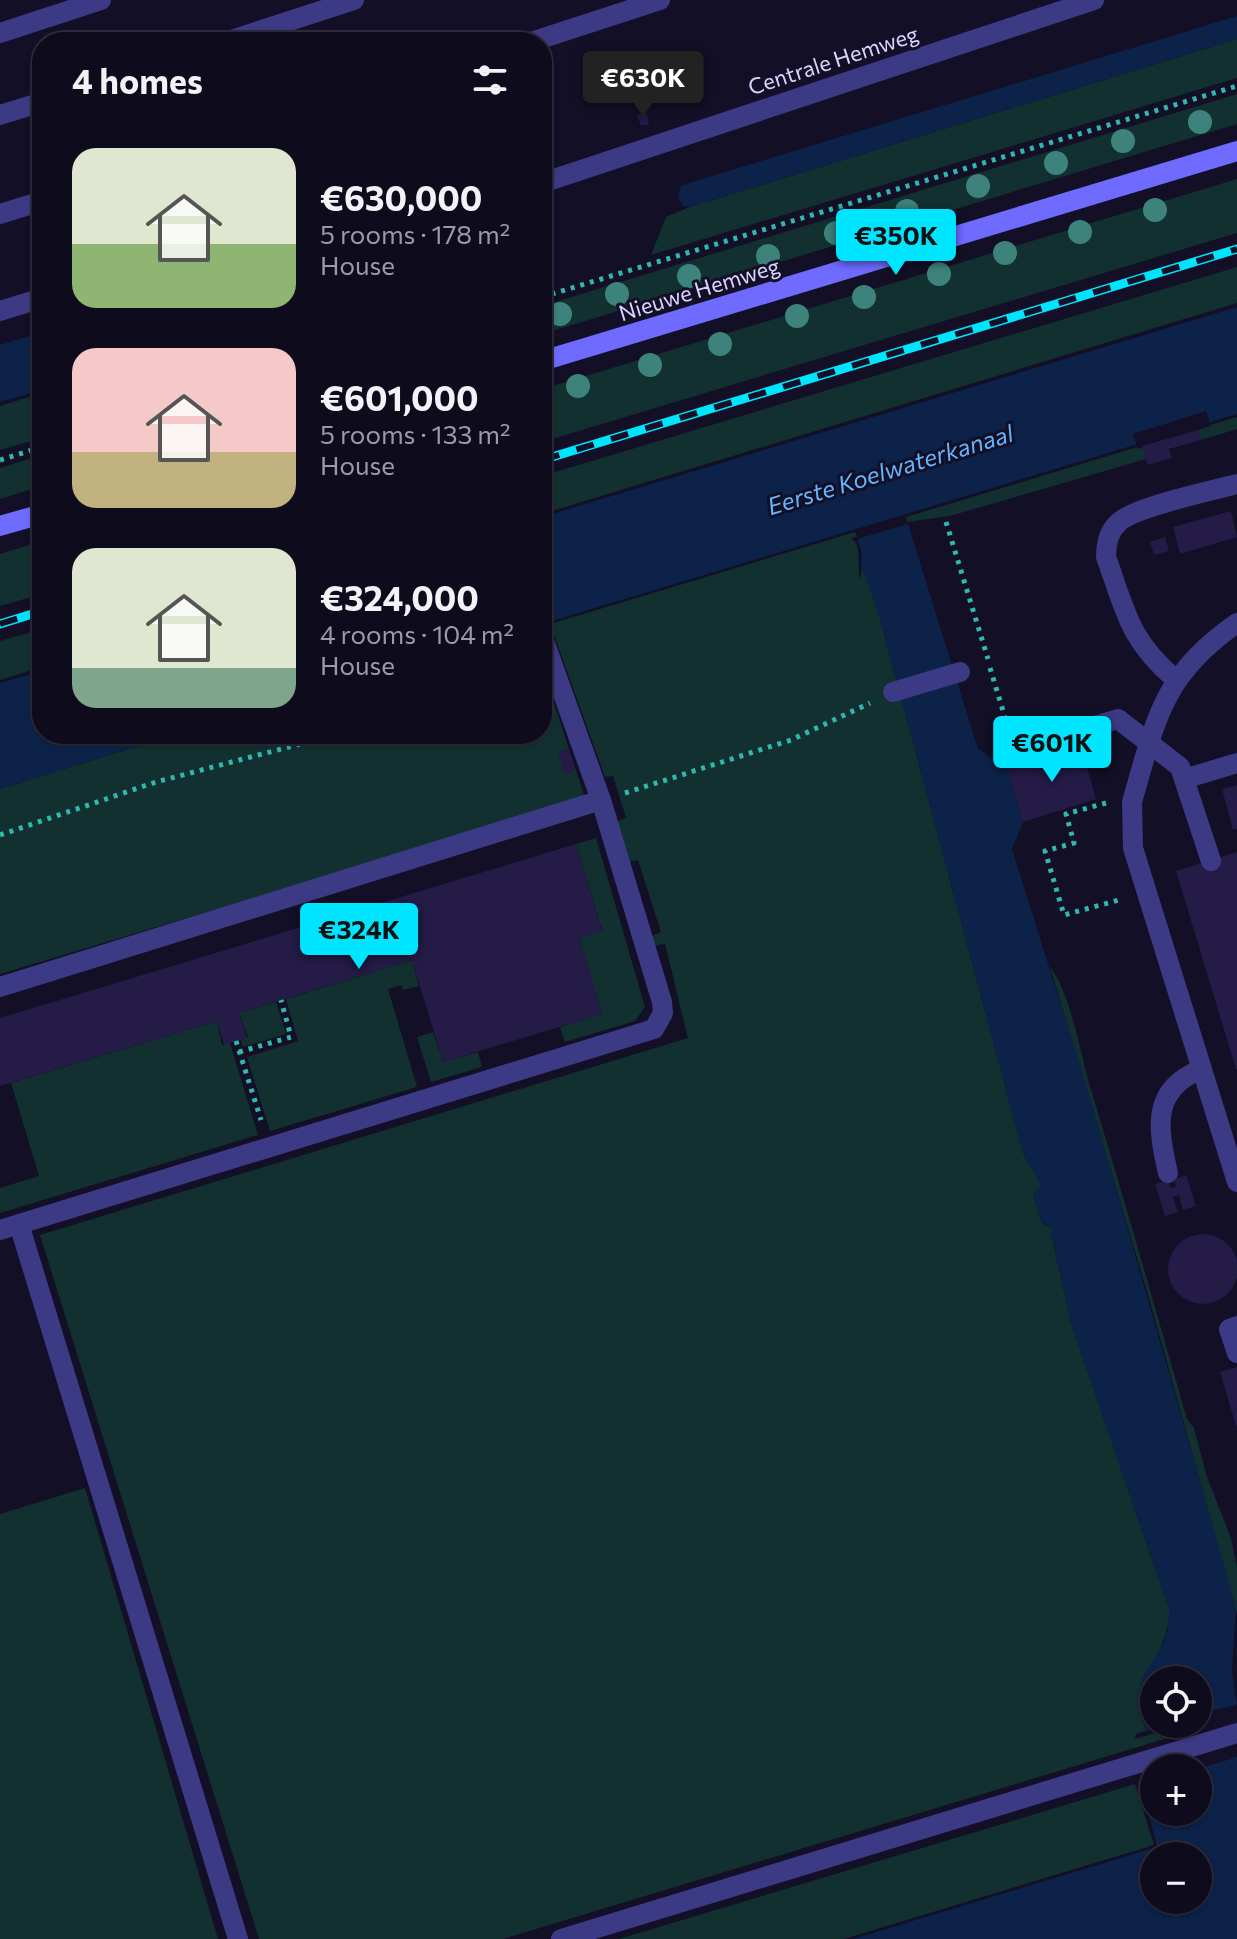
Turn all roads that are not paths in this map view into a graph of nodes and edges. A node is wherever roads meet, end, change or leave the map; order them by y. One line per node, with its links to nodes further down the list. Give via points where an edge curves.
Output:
1 (101, 0): 6 (lane)
2 (354, 0): 5 (lane)
3 (660, 0): 7 (lane)
4 (1094, 0): 11 (lane, Centrale Hemweg)
5 (256, 32)
6 (0, 33)
7 (552, 35)
8 (32, 105): 9 (lane)
9 (0, 115)
10 (1237, 151): 16 (main road, Nieuwe Hemweg)
11 (552, 180)
12 (32, 204): 13 (lane)
13 (0, 214)
14 (32, 301): 15 (lane)
15 (0, 311)
16 (552, 358)
17 (1237, 484): 23 (lane, via 1128,515 1106,544 1136,639)
18 (32, 517): 19 (main road)
19 (0, 526)
20 (1237, 623): 23 (lane, via 1207,644)
21 (552, 663): 29 (lane)
22 (960, 672): 24 (lane)
23 (1175, 679): 25 (lane)
24 (893, 692)
25 (1149, 743): 26 (lane, via 1118,719); 28 (lane, via 1180,767); 32 (lane, via 1132,802 1133,848)
26 (1015, 749)
27 (1237, 763): 28 (lane)
28 (1184, 779): 30 (lane)
29 (601, 800): 31 (lane); 35 (lane, via 662,1002 663,1013 654,1029)
30 (1211, 861)
31 (0, 987)
32 (1202, 1069): 33 (lane, via 1171,1090 1159,1116); 34 (lane)
33 (1168, 1173)
34 (1237, 1182)
35 (9, 1227): 39 (lane)
36 (1237, 1326): 37 (lane, via 1229,1329)
37 (1237, 1353)
38 (1233, 1734): 40 (lane)
39 (238, 1939)
40 (561, 1939)

